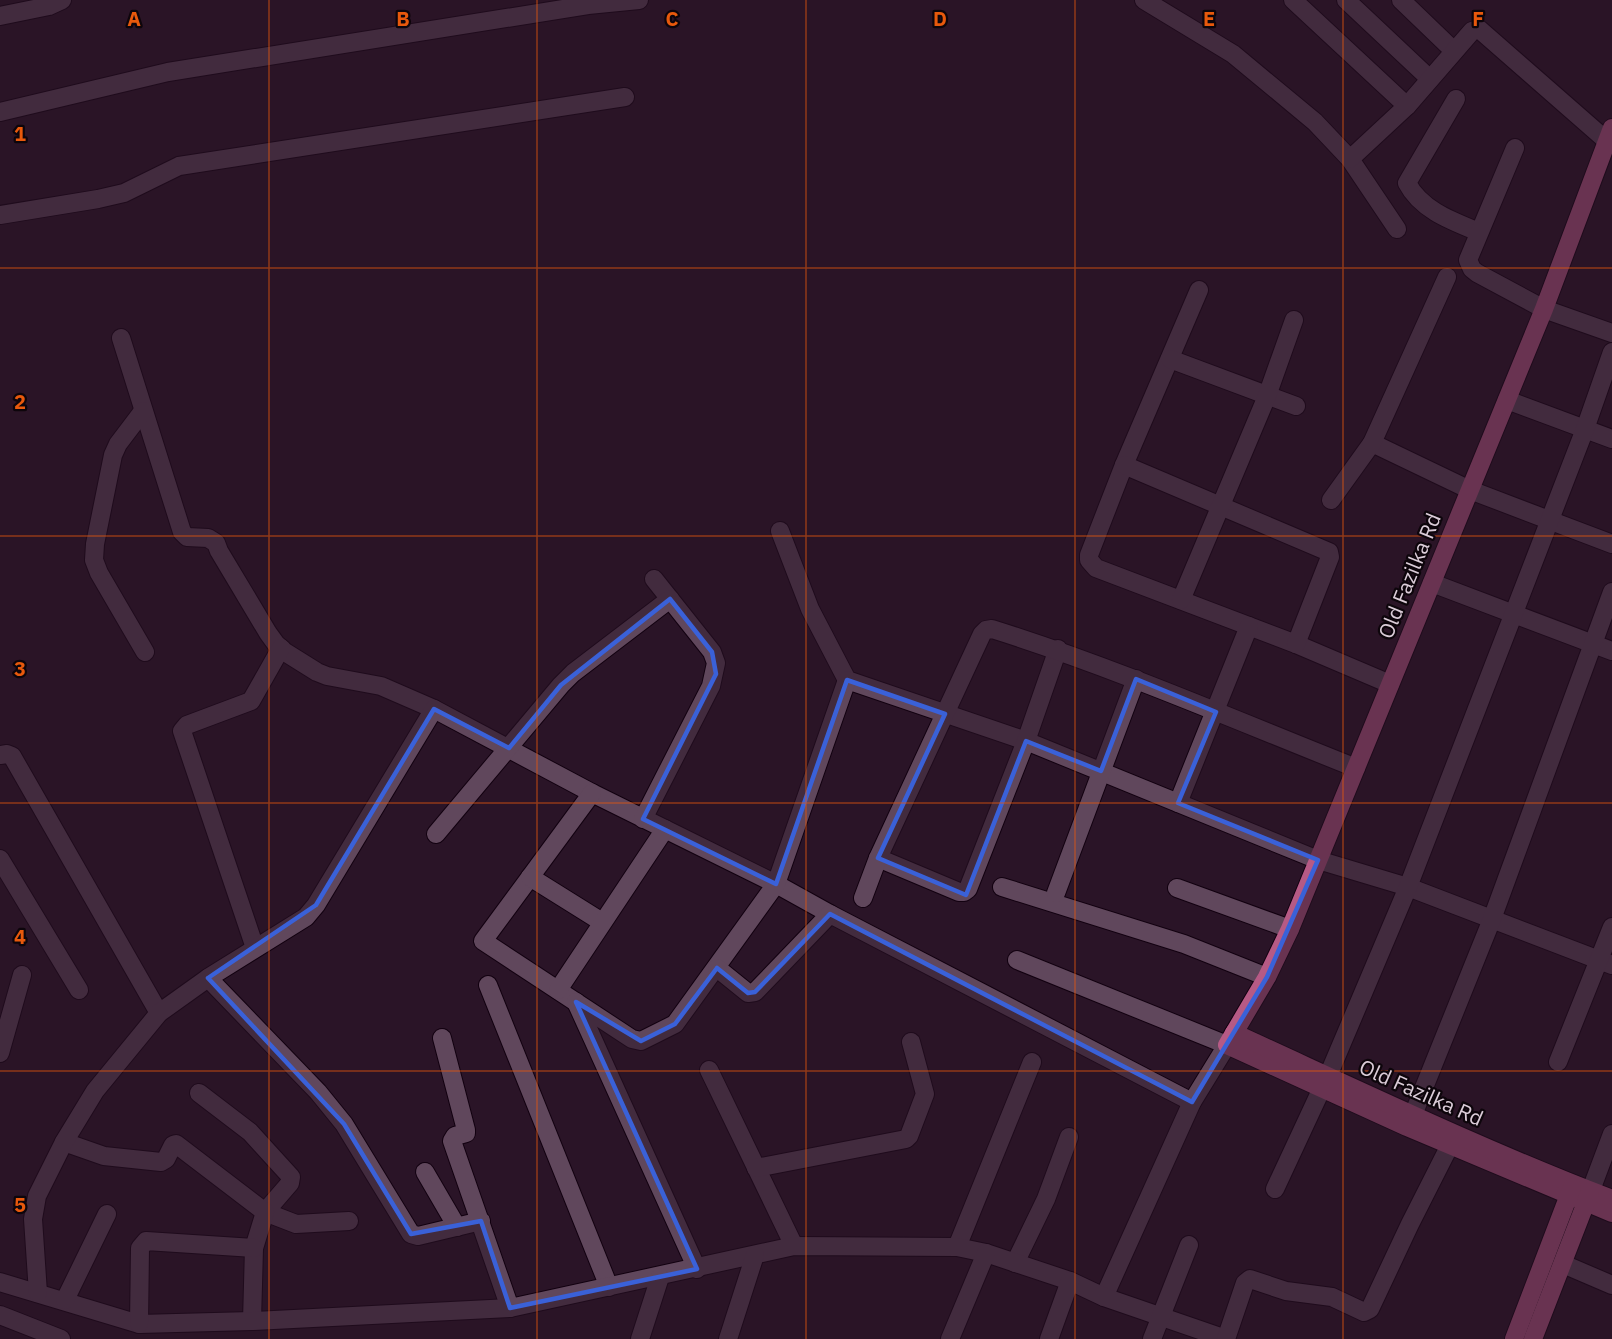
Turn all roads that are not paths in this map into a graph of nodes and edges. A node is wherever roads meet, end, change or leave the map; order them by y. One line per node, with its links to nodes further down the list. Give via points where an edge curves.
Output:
1 (62, 0): 7 (street)
2 (639, 0): 13 (street, via 168,72)
3 (1144, 0): 16 (street, via 1233,54 1315,122)
4 (1293, 0): 12 (street)
5 (1346, 0): 9 (street)
6 (1401, 0): 8 (street)
7 (0, 16)
8 (1454, 51): 9 (street); 14 (street, via 1472,31 1479,29)
9 (1430, 80): 12 (street)
10 (625, 97): 17 (street, via 179,166 124,193)
11 (1456, 99): 19 (street, via 1407,183 1430,208)
12 (1407, 106): 16 (street)
13 (0, 112)
14 (1610, 135): 22 (main road, Old Fazilka Rd)
15 (1515, 148): 19 (street)
16 (1350, 159): 18 (street)
17 (0, 215)
18 (1397, 229)
19 (1479, 232): 22 (street, via 1468,260 1472,269)
20 (1448, 277): 34 (street)
21 (1199, 290): 27 (street)
22 (1544, 309): 24 (street); 29 (main road, Old Fazilka Rd)
23 (1294, 320): 28 (street)
24 (1612, 333)
25 (121, 338): 31 (street)
26 (1612, 352): 32 (street)
27 (1170, 359): 28 (street); 35 (street)
28 (1267, 396): 30 (street); 38 (street)
29 (1507, 400): 32 (street); 36 (main road, Old Fazilka Rd)
30 (1296, 406)
31 (143, 411): 51 (street, via 182,532 187,537 208,538 216,543 268,633); 54 (street, via 113,455 94,560)
32 (1585, 429): 33 (street); 39 (street)
33 (1612, 439)
34 (1371, 443): 36 (street); 37 (street)
35 (1124, 465): 38 (street); 46 (street, via 1089,560 1096,568)
36 (1470, 490): 39 (street); 43 (main road, Old Fazilka Rd)
37 (1331, 500)
38 (1221, 507): 46 (street); 49 (street, via 1329,552)
39 (1549, 520): 41 (street); 47 (street)
40 (780, 531): 56 (street, via 810,609)
41 (1612, 544)
42 (654, 579): 45 (street)
43 (1432, 583): 47 (street); 57 (main road, Old Fazilka Rd)
44 (1612, 592): 50 (street)
45 (670, 599): 62 (street, via 573,673); 68 (street, via 712,652 716,674)
46 (1181, 600): 48 (street)
47 (1513, 612): 50 (street); 77 (street)
48 (1249, 626): 49 (street); 59 (street)
49 (1296, 644): 57 (street)
50 (1594, 644): 53 (street); 82 (street)
51 (281, 648): 58 (street, via 327,676 381,686); 86 (street, via 251,701 187,725 182,731)
52 (1058, 650): 55 (street); 60 (street, via 986,630); 61 (street)
53 (1612, 651)
54 (145, 652)
55 (1136, 679): 59 (street); 65 (street)
56 (847, 680): 60 (street); 75 (street)
57 (1390, 684): 64 (main road, Old Fazilka Rd)
58 (434, 709): 62 (street); 86 (street, via 316,905 306,917)
59 (1216, 712): 64 (street); 67 (street)
60 (945, 714): 61 (street); 71 (street)
61 (1026, 741): 65 (street); 71 (street, via 968,889 959,892)
62 (509, 748): 66 (street); 70 (street)
63 (0, 756): 97 (street, via 12,756)
64 (1356, 768): 73 (main road, Old Fazilka Rd)
65 (1101, 771): 67 (street); 79 (street)
66 (592, 793): 68 (street); 74 (street)
67 (1178, 803): 73 (street)
68 (643, 819): 69 (street)
69 (665, 829): 75 (street); 83 (street)
70 (436, 834)
71 (878, 858): 80 (street)
72 (0, 859): 94 (street)
73 (1318, 860): 77 (street); 85 (main road, Old Fazilka Rd)
74 (530, 876): 83 (street); 95 (street, via 483,941)
75 (776, 884): 81 (street); 89 (street)
76 (1002, 887): 91 (street, via 1184,944)
77 (1408, 887): 82 (street); 105 (street)
78 (1177, 888): 85 (street)
79 (1056, 893)
80 (863, 898)
81 (830, 914): 89 (street, via 755,992 748,993); 107 (street)
82 (1492, 919): 88 (street); 108 (street)
83 (602, 922): 95 (street)
84 (1612, 927): 88 (street)
85 (1290, 929): 91 (main road, Old Fazilka Rd)
86 (255, 948): 92 (street)
87 (1017, 960): 99 (street)
88 (1606, 963): 103 (street)
89 (717, 968): 96 (street, via 675,1024 641,1041)
90 (22, 975): 101 (street)
91 (1267, 977): 99 (main road, Old Fazilka Rd)
92 (208, 978): 97 (street); 123 (street, via 344,1124 411,1234)
93 (488, 985): 137 (street)
94 (79, 990)
95 (558, 990): 96 (street)
96 (576, 1002): 132 (street)
97 (159, 1013): 111 (street, via 95,1091)
98 (442, 1038): 122 (street, via 466,1130 452,1141)
99 (1230, 1039): 105 (main road, Old Fazilka Rd); 107 (street)
100 (911, 1042): 113 (street, via 925,1094 909,1136)
101 (0, 1053)
102 (1032, 1062): 126 (street)
103 (1558, 1062)
104 (709, 1070): 113 (street)
105 (1325, 1082): 108 (main road, Old Fazilka Rd); 115 (street)
106 (199, 1093): 118 (street, via 250,1132 291,1177)
107 (1192, 1102): 139 (street)
108 (1401, 1114): 112 (main road, Old Fazilka Rd); 116 (main road, Old Fazilka Rd)
109 (1612, 1134): 116 (street)
110 (1069, 1137): 130 (street, via 1046,1199)
111 (64, 1142): 118 (street, via 104,1156 161,1162 176,1144); 138 (street, via 34,1207)
112 (1450, 1145): 116 (main road, Old Fazilka Rd); 152 (street, via 1370,1309 1364,1312 1332,1297 1286,1291 1250,1279 1245,1283)
113 (756, 1168): 125 (street)
114 (425, 1172): 123 (street)
115 (1275, 1189)
116 (1580, 1194): 117 (main road); 119 (main road); 131 (main road); 153 (main road)
117 (1612, 1198)
118 (265, 1212): 121 (street, via 296,1224); 127 (street)
119 (1612, 1213)
120 (107, 1214): 140 (street)
121 (349, 1221)
122 (481, 1221): 123 (street); 141 (street)
123 (457, 1227)
124 (1189, 1245): 143 (street)
125 (794, 1246): 126 (street); 129 (street)
126 (957, 1247): 128 (street)
127 (254, 1248): 144 (street); 145 (street, via 146,1241 140,1248)
128 (986, 1253): 130 (street); 149 (street)
129 (755, 1255): 132 (street); 148 (street)
130 (1015, 1263): 134 (street)
131 (1563, 1264): 136 (street); 154 (main road)
132 (697, 1269): 133 (street)
133 (660, 1277): 137 (street); 147 (street)
134 (1070, 1281): 139 (street); 150 (street)
135 (0, 1282): 138 (street)
136 (1612, 1285)
137 (609, 1287): 141 (street)
138 (38, 1293): 140 (street)
139 (1104, 1297): 143 (street)
140 (64, 1300): 145 (street)
141 (510, 1308): 144 (street)
142 (0, 1315): 146 (street)
143 (1161, 1316): 151 (street); 152 (street)
144 (252, 1321): 145 (street)
145 (139, 1323)
146 (61, 1339)
147 (640, 1339)
148 (728, 1339)
149 (950, 1339)
150 (1049, 1339)
151 (1152, 1339)
152 (1226, 1339)
153 (1514, 1339)
154 (1533, 1339)

